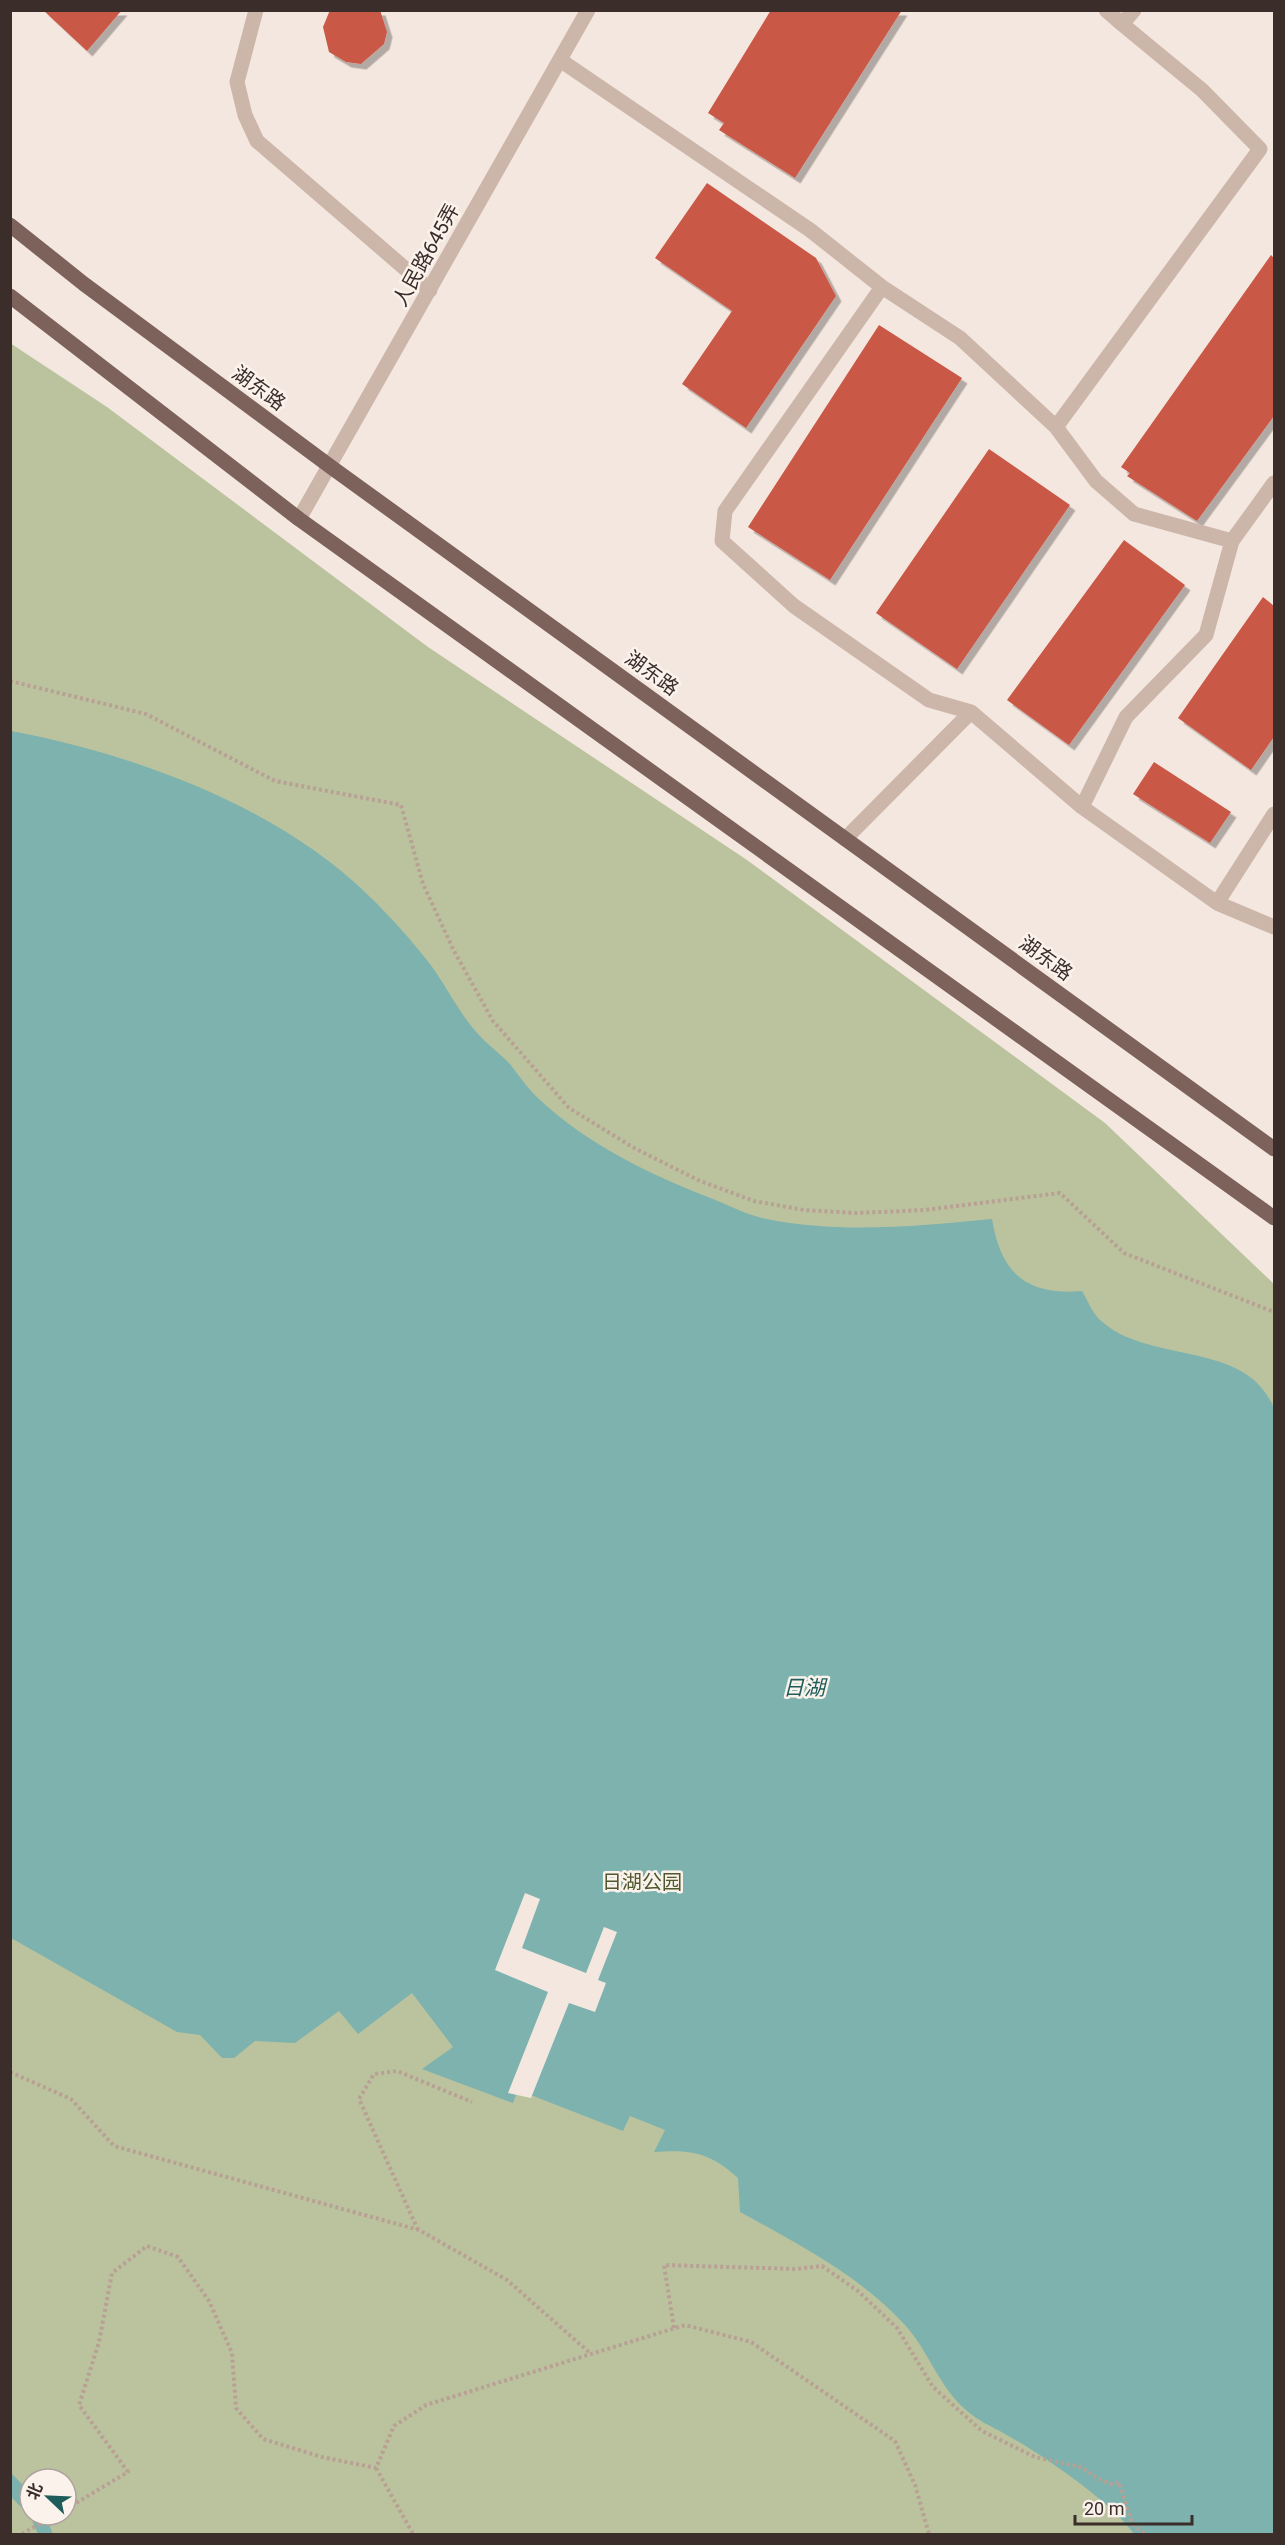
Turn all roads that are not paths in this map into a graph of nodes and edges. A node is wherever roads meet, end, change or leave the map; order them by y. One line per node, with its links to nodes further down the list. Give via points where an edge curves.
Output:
1 (256, 10): 9 (street, via 237,82 245,115 257,141)
2 (588, 10): 6 (street, 人民路645弄)
3 (1106, 10): 5 (street)
4 (1134, 10): 5 (street)
5 (1122, 24): 11 (street, via 1202,90 1260,149)
6 (560, 60): 8 (street, via 810,230); 9 (street, 人民路645弄)
7 (10, 225): 12 (main road, 湖东路)
8 (882, 287): 11 (street, via 960,338); 16 (street, via 725,511 722,541 794,606 929,700)
9 (430, 290): 12 (street, 人民路645弄)
10 (10, 296): 14 (main road)
11 (1056, 427): 15 (street, via 1096,481 1134,514)
12 (331, 467): 14 (street, 人民路645弄); 19 (main road, 湖东路)
13 (1275, 483): 15 (street)
14 (299, 519): 23 (main road)
15 (1232, 541): 17 (street, via 1206,635 1126,717)
16 (971, 712): 17 (street); 19 (street)
17 (1082, 807): 20 (street)
18 (1275, 814): 20 (street)
19 (845, 839): 22 (main road, 湖东路)
20 (1217, 903): 21 (street)
21 (1275, 927)
22 (1275, 1149)
23 (1275, 1218)

